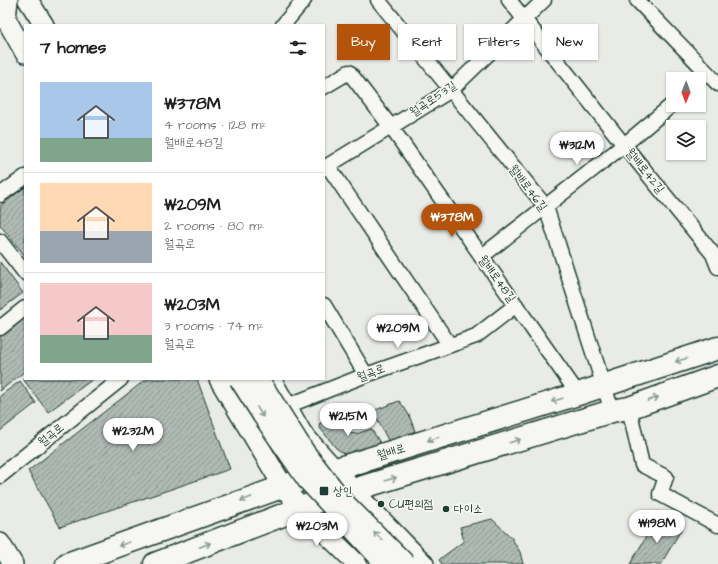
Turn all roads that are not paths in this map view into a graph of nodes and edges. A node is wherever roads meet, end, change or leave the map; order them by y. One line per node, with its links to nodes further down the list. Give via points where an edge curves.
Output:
1 (8, 0): 15 (main road, via 6,19)
2 (18, 0): 11 (main road)
3 (28, 0): 12 (main road)
4 (41, 0): 13 (main road)
5 (304, 0): 14 (street)
6 (378, 0): 20 (street, 월배로46길)
7 (509, 0): 10 (street, 월배로42길)
8 (544, 0): 10 (street, 월곡로53길)
9 (637, 0): 16 (street)
10 (524, 19): 20 (street, 월곡로53길); 23 (street, 월배로42길)
11 (28, 24)
12 (43, 24)
13 (55, 24)
14 (284, 24)
15 (24, 51)
16 (698, 72)
17 (706, 79): 18 (street)
18 (718, 84)
19 (325, 86): 22 (street, 월배로48길, via 349,72)
20 (451, 90): 22 (street, 월곡로53길); 27 (street, 월배로46길)
21 (666, 110): 23 (street)
22 (391, 127): 24 (street, 월곡로53길); 29 (street, 월배로48길)
23 (624, 145): 27 (street); 30 (street, 월배로42길, via 713,254)
24 (326, 167): 36 (street, 월곡로53길)
25 (24, 178): 26 (street)
26 (0, 195)
27 (546, 207): 29 (street); 45 (street, 월배로46길)
28 (0, 241): 31 (street)
29 (481, 257): 32 (street, 월배로48길)
30 (718, 267)
31 (24, 273)
32 (516, 305): 36 (street, 월곡로, via 476,336); 46 (street, 월배로48길)
33 (325, 307): 38 (street)
34 (24, 309): 35 (street)
35 (0, 328)
36 (449, 344): 38 (street, 월곡로)
37 (718, 348): 45 (main road, 월배로, one-way to 45)
38 (366, 375): 47 (street, 월곡로)
39 (718, 376): 48 (main road, one-way to 39)
40 (220, 380): 51 (main road)
41 (240, 380): 60 (main road, one-way to 60, bridge, via 307,480)
42 (260, 380): 61 (main road, one-way to 42, bridge, via 343,501 306,452)
43 (272, 380): 47 (main road)
44 (115, 381): 50 (street, 월곡로)
45 (604, 386): 46 (main road, 월배로); 48 (street, 월배로46길)
46 (578, 394): 49 (main road, 월배로, one-way to 49)
47 (287, 406): 49 (main road, via 302,433)
48 (621, 409): 52 (main road, one-way to 48); 54 (street, 월배로46길, via 642,465 666,477 660,494)
49 (334, 469): 51 (main road, 월배로); 52 (main road)
50 (0, 476)
51 (283, 486): 53 (main road); 57 (main road, 월배로, one-way to 57)
52 (353, 490): 53 (main road); 62 (main road)
53 (300, 508): 58 (main road, one-way to 53); 59 (main road)
54 (718, 524)
55 (0, 543): 56 (main road)
56 (13, 564)
57 (67, 564)
58 (156, 564)
59 (357, 564)
60 (385, 564)
61 (406, 564)
62 (424, 564)

